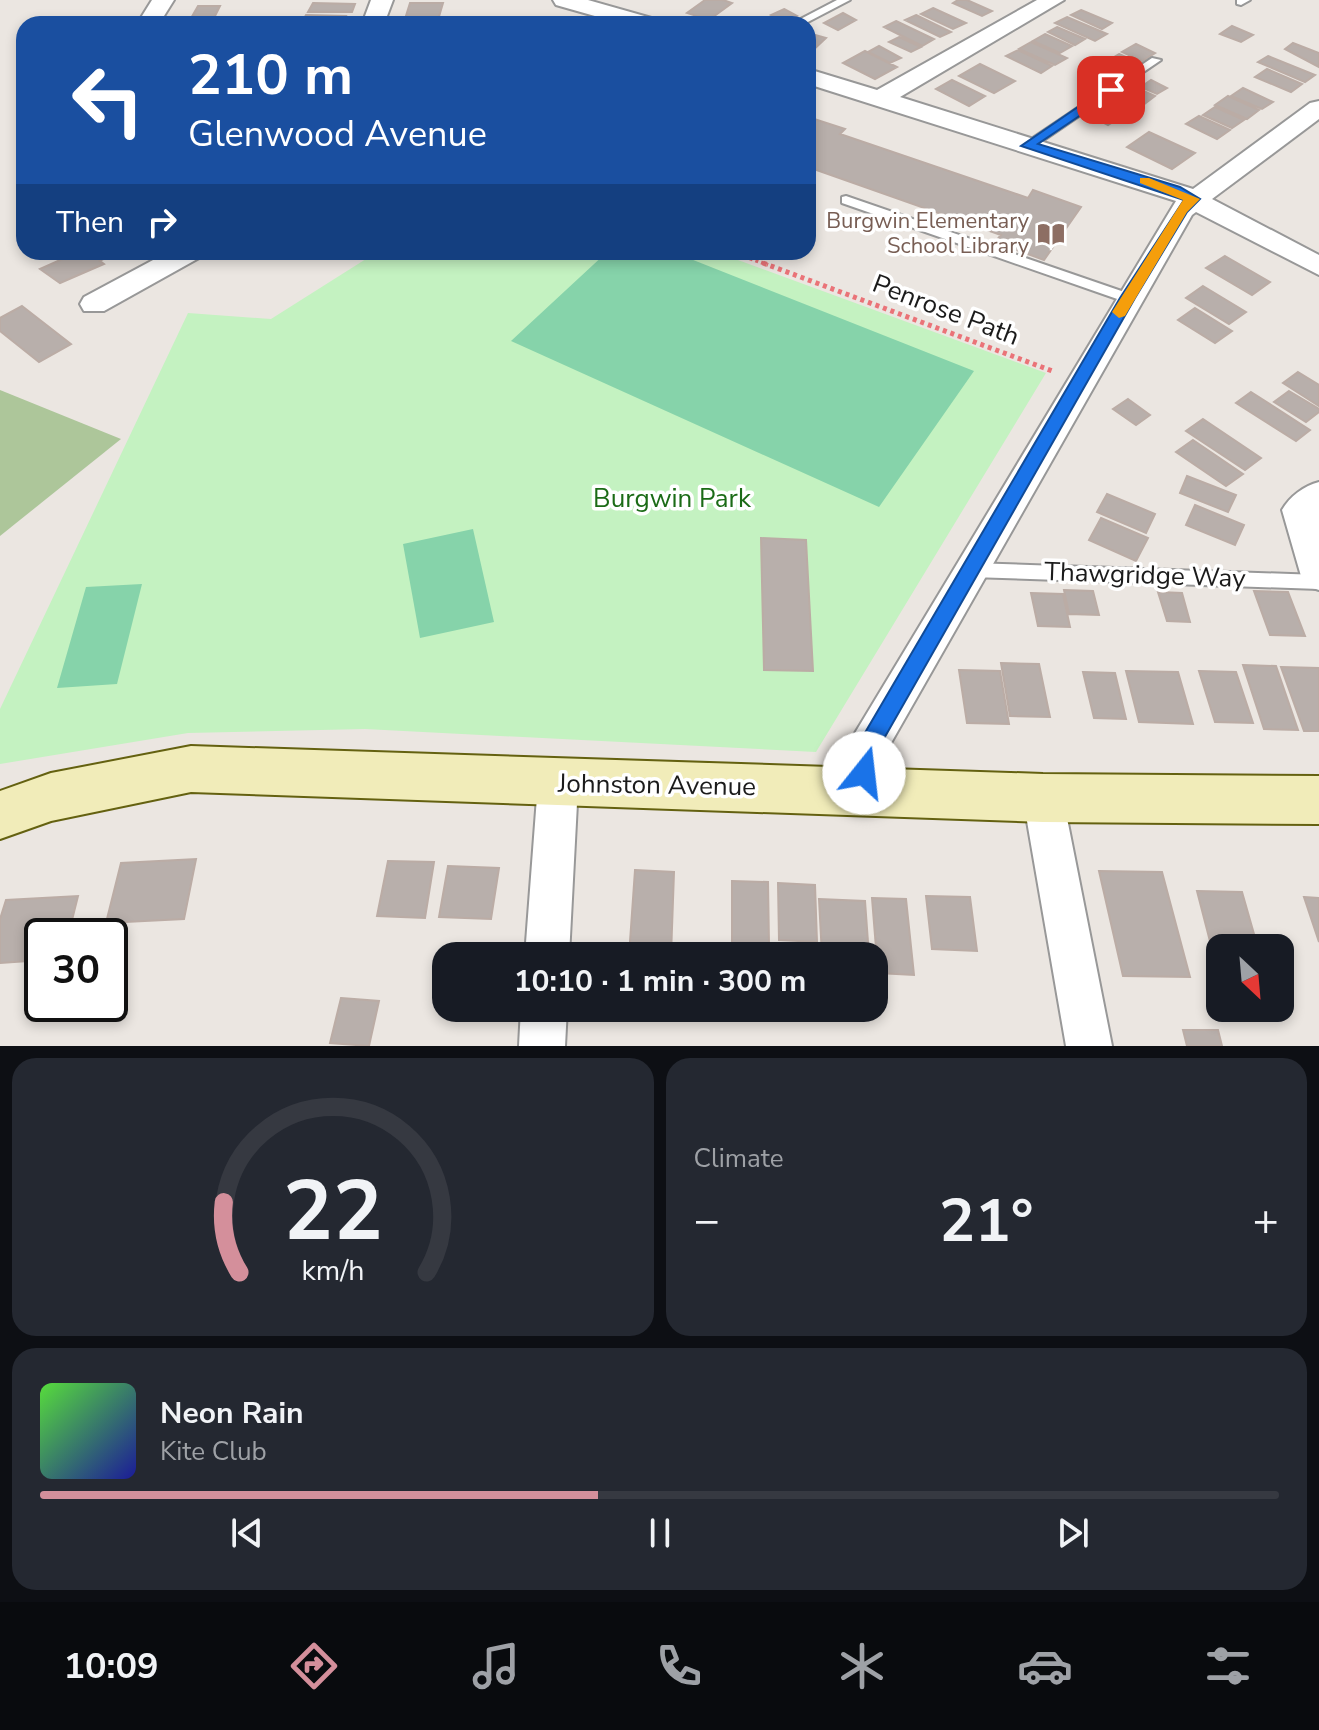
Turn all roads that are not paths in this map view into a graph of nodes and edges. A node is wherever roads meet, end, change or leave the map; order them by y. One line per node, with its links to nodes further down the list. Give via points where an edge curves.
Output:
1 (564, 0): 4 (street)
2 (845, 0): 5 (lane)
3 (1053, 0): 8 (street)
4 (620, 16)
5 (812, 16)
6 (1156, 60): 10 (lane)
7 (816, 78): 8 (street)
8 (882, 97): 10 (street)
9 (1319, 108): 11 (street)
10 (1028, 146): 11 (street)
11 (1193, 199): 14 (street); 15 (street)
12 (846, 200): 15 (lane)
13 (174, 260): 16 (street)
14 (1319, 266)
15 (1128, 298): 18 (street)
16 (94, 304)
17 (1319, 494): 19 (street, via 1299,510)
18 (971, 570): 19 (lane, Thawgridge Way); 21 (street, via 863,755)
19 (1319, 579)
20 (558, 784): 21 (street, Johnston Avenue); 24 (street, Johnston Avenue, via 191,769 51,797); 25 (street)
21 (865, 791): 22 (street, Johnston Avenue)
22 (1043, 798): 23 (street, Johnston Avenue); 28 (street)
23 (1319, 800)
24 (0, 815)
25 (548, 942)
26 (543, 1022): 27 (street)
27 (542, 1046)
28 (1089, 1046)

